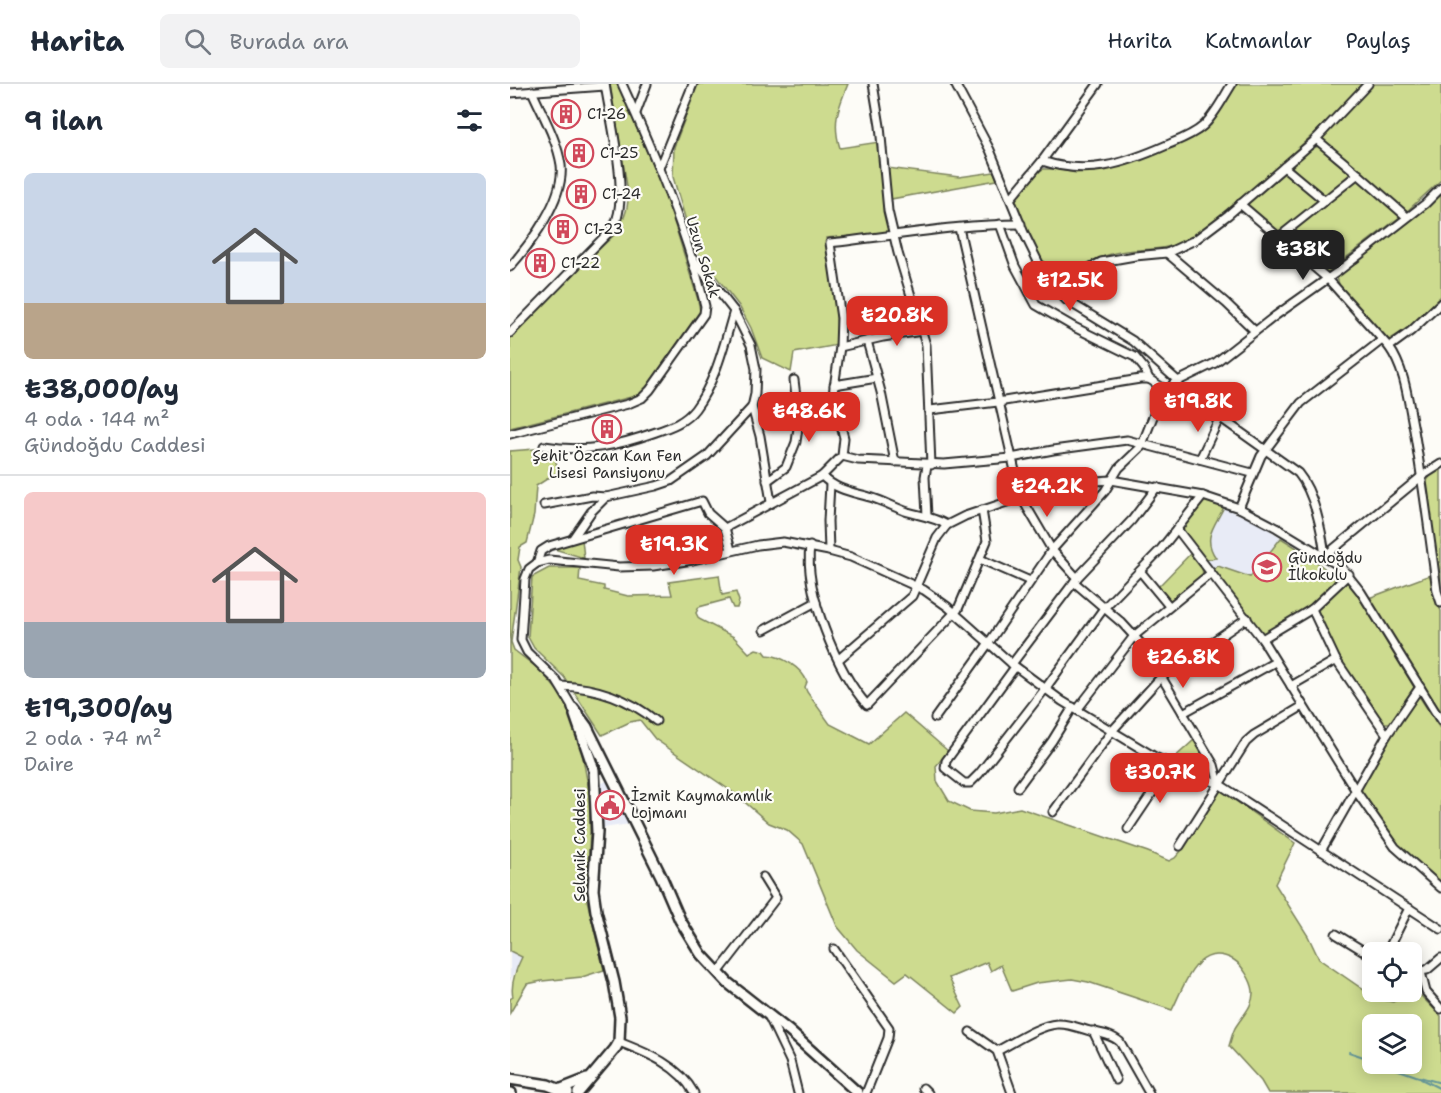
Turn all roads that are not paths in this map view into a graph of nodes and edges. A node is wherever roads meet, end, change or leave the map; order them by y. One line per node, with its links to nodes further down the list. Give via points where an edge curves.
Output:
1 (622, 84): 12 (street, Uzun Sokak)
2 (647, 84): 12 (street)
3 (693, 84): 16 (street)
4 (873, 84): 26 (street)
5 (955, 84): 19 (street)
6 (1098, 84): 14 (street)
7 (1232, 84): 14 (street, via 1204,126 1138,158 1084,169)
8 (1368, 84): 13 (street)
9 (605, 85): 10 (street); 37 (street, via 621,189 618,217 613,228)
10 (530, 89): 11 (street); 30 (street, via 554,142 561,175 544,220)
11 (510, 93)
12 (636, 113): 16 (street, Uzun Sokak)
13 (1316, 139): 15 (street); 17 (street)
14 (1042, 161): 19 (street)
15 (1284, 167): 20 (street); 21 (street)
16 (660, 168): 29 (street, Uzun Sokak)
17 (1358, 174): 20 (street); 22 (street)
18 (1441, 188): 22 (street)
19 (1011, 198): 24 (street)
20 (1325, 201): 27 (street)
21 (1240, 204): 27 (street); 28 (street, via 1196,240)
22 (1407, 217): 31 (street)
23 (1000, 224): 24 (street); 25 (street); 43 (street, via 1015,266 1036,305 1135,357)
24 (1021, 224): 32 (street)
25 (959, 228): 26 (street); 48 (street)
26 (894, 236): 35 (street); 40 (street, via 830,243 841,318)
27 (1280, 237): 31 (street)
28 (1167, 253): 32 (street, via 1101,262); 36 (street)
29 (691, 258): 34 (street); 52 (street, Uzun Sokak, via 704,314 647,394 628,404)
30 (510, 267)
31 (1328, 279): 36 (street); 38 (street)
32 (1054, 290): 45 (street, via 1138,345)
33 (1441, 303): 41 (street)
34 (734, 312): 49 (street, via 755,359); 54 (street, via 706,390 681,423 606,447)
35 (922, 331): 39 (street); 50 (street)
36 (1255, 332): 45 (street, via 1215,363)
37 (510, 333)
38 (1382, 340): 41 (street); 55 (street, via 1308,397)
39 (867, 341): 40 (street); 42 (street)
40 (840, 347): 46 (street)
41 (1389, 347): 64 (street, via 1406,386)
42 (877, 378): 46 (street); 59 (street)
43 (1149, 379): 47 (street); 48 (street)
44 (794, 380): 66 (street, via 799,415 796,442 786,467)
45 (1176, 383): 47 (street); 51 (street)
46 (834, 385): 56 (street, via 844,438)
47 (1166, 390): 53 (street, via 1158,399)
48 (998, 402): 50 (street); 57 (street)
49 (752, 407): 66 (street); 70 (street, via 706,456 679,477)
50 (930, 410): 61 (street)
51 (1220, 417): 55 (street); 58 (street)
52 (510, 433)
53 (1143, 443): 57 (street, via 1121,440); 58 (street); 65 (street)
54 (544, 446)
55 (1266, 448): 62 (street); 85 (street, via 1303,480 1318,520)
56 (842, 456): 59 (street); 63 (street)
57 (1011, 458): 61 (street); 71 (street)
58 (1200, 459): 62 (street)
59 (895, 462): 61 (street)
60 (1441, 464): 64 (street)
61 (929, 465): 76 (street, via 925,477)
62 (1252, 473): 74 (street)
63 (822, 476): 67 (street); 72 (street)
64 (1422, 476): 85 (street); 95 (street)
65 (1111, 480): 68 (street); 71 (street, via 1082,482); 83 (street)
66 (767, 481): 72 (street)
67 (830, 484): 76 (street); 84 (street)
68 (1157, 487): 69 (street); 91 (street)
69 (1203, 496): 74 (street); 79 (street)
70 (606, 497): 73 (street); 80 (street)
71 (1021, 497): 75 (street); 83 (street)
72 (771, 502): 78 (street)
73 (544, 505)
74 (1239, 508): 85 (street)
75 (982, 510): 77 (street); 86 (street, via 987,537)
76 (927, 516): 77 (street)
77 (947, 525): 93 (street, via 937,538)
78 (725, 528): 80 (street, via 702,501); 82 (street)
79 (1177, 530): 88 (street); 89 (street)
80 (573, 538): 87 (street, via 543,549)
81 (810, 546): 82 (street, via 776,542); 84 (street); 94 (street, via 809,569)
82 (731, 550): 87 (street, via 652,566 549,560)
83 (1052, 550): 91 (street); 92 (street)
84 (829, 551): 93 (street)
85 (1324, 556): 90 (street)
86 (980, 559): 92 (street); 99 (street)
87 (537, 563): 110 (street, via 525,579 521,640 527,652)
88 (1140, 571): 96 (street); 97 (street)
89 (1211, 573): 96 (street); 100 (street)
90 (1349, 574): 98 (street); 112 (street)
91 (1076, 580): 97 (street); 108 (street)
92 (1030, 581): 104 (street)
93 (917, 586): 99 (street); 105 (street, via 909,599)
94 (816, 602): 101 (street); 105 (street)
95 (1441, 603)
96 (1169, 606): 102 (street)
97 (1104, 608): 102 (street); 113 (street)
98 (1312, 609): 103 (street); 106 (street)
99 (955, 613): 104 (street); 105 (street, via 867,705 853,688)
100 (1247, 618): 103 (street); 109 (street)
101 (764, 630)
102 (1134, 636): 109 (street); 116 (street)
103 (1262, 639): 107 (street)
104 (988, 644): 108 (street); 118 (street)
105 (839, 659)
106 (1336, 660): 111 (street); 122 (street)
107 (1275, 662): 111 (street); 117 (street)
108 (1014, 665): 113 (street); 113 (street, via 945,761 945,768 961,781 973,781)
109 (1161, 678): 117 (street); 121 (street)
110 (561, 686): 115 (street); 119 (street, via 599,691)
111 (1291, 686): 114 (street)
112 (1420, 687): 120 (street); 122 (street)
113 (1045, 689): 116 (street)
114 (1303, 706): 124 (street, via 1250,738); 126 (street)
115 (573, 708): 141 (main road, via 587,727 684,927); 147 (main road, Selanik Caddesi, via 594,770 594,900 619,1008)
116 (1075, 709): 121 (street); 125 (street)
117 (1183, 713): 124 (street, via 1214,765)
118 (935, 718)
119 (656, 721)
120 (1441, 721)
121 (1112, 732): 123 (street); 127 (street)
122 (1387, 735): 126 (street)
123 (1171, 765): 124 (street); 128 (street)
124 (1219, 784): 129 (street); 130 (street)
125 (1018, 787)
126 (1356, 791): 130 (street); 132 (street, via 1395,847)
127 (1053, 812)
128 (1128, 829)
129 (1180, 846)
130 (1321, 851): 133 (street)
131 (763, 877): 141 (street, via 776,898)
132 (1441, 888)
133 (1409, 908): 134 (street); 136 (street)
134 (1441, 929)
135 (1336, 934): 138 (street)
136 (1392, 942)
137 (834, 949): 157 (street, via 889,1028)
138 (1362, 950)
139 (1441, 958): 140 (street)
140 (1422, 972)
141 (718, 973): 144 (main road)
142 (1422, 976): 143 (street, via 1426,992)
143 (1441, 1009)
144 (767, 1014): 155 (street, via 787,1052); 156 (main road)
145 (1093, 1031): 148 (street, via 1054,1024); 151 (street); 159 (street, via 1120,1042)
146 (970, 1032): 148 (street)
147 (619, 1042): 150 (main road); 154 (street, via 672,1068)
148 (997, 1051): 158 (street)
149 (510, 1079): 152 (main road)
150 (587, 1080): 152 (main road); 153 (main road)
151 (1116, 1080)
152 (561, 1092)
153 (578, 1093)
154 (694, 1093)
155 (798, 1093)
156 (858, 1093)
157 (866, 1093)
158 (1012, 1093)
159 (1149, 1093)

